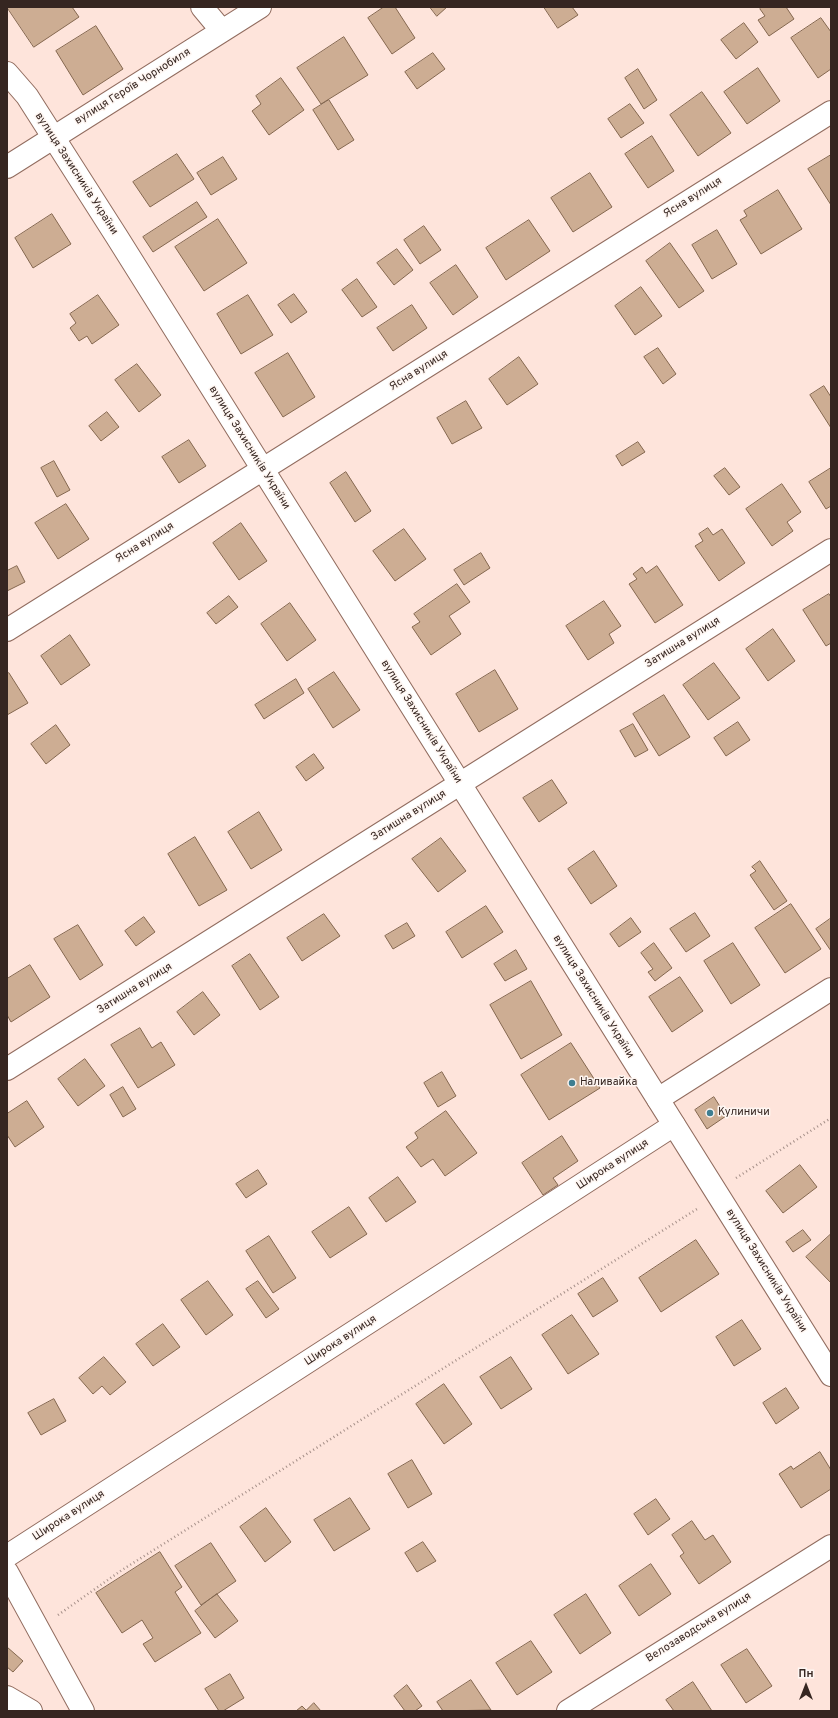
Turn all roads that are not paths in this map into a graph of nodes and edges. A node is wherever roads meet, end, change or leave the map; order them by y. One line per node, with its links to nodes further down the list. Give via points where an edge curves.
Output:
1 (202, 7): 3 (street)
2 (260, 7): 3 (street, вулиця Героїв Чорнобиля)
3 (222, 31): 6 (street, вулиця Героїв Чорнобиля)
4 (7, 72): 6 (street, вулиця Захисників України, via 27,96)
5 (831, 112): 8 (street, Ясна вулиця)
6 (54, 138): 7 (street, вулиця Героїв Чорнобиля); 8 (street, вулиця Захисників України)
7 (7, 167)
8 (262, 469): 10 (street, Ясна вулиця); 11 (street, вулиця Захисників України)
9 (831, 550): 11 (street, Затишна вулиця)
10 (7, 630)
11 (460, 784): 13 (street, Затишна вулиця); 14 (street, вулиця Захисників України)
12 (831, 989): 14 (street)
13 (7, 1069)
14 (658, 1099): 15 (street, вулиця Захисників України)
15 (674, 1125): 16 (street, вулиця Захисників України); 18 (street, Широка вулиця)
16 (831, 1375)
17 (831, 1546): 23 (street, Велозаводська вулиця)
18 (7, 1556)
19 (7, 1572): 22 (street)
20 (7, 1697): 21 (street)
21 (31, 1711)
22 (83, 1711)
23 (568, 1711)

